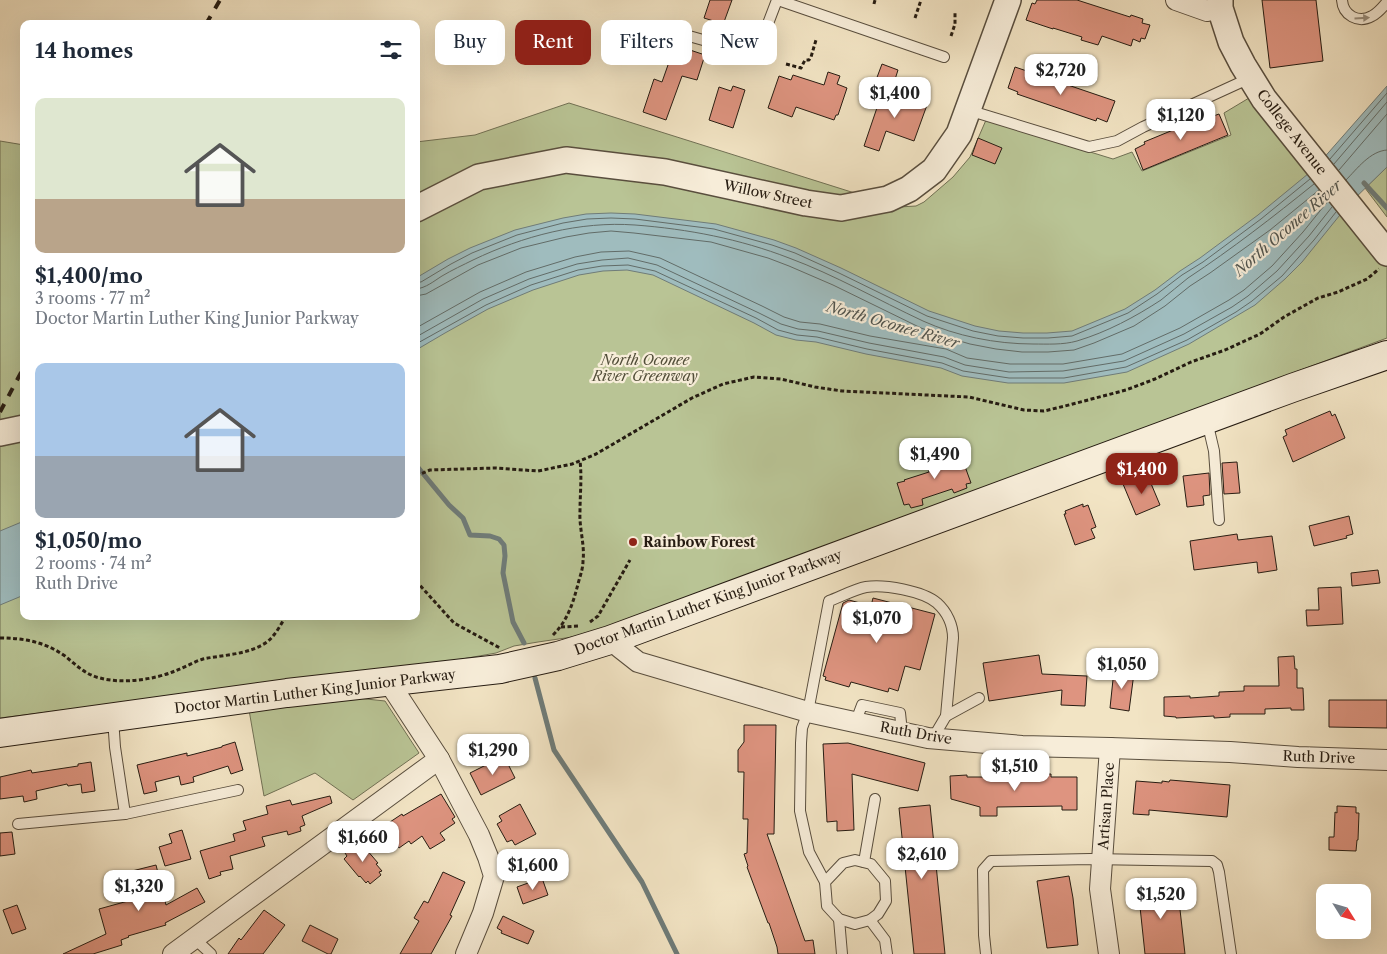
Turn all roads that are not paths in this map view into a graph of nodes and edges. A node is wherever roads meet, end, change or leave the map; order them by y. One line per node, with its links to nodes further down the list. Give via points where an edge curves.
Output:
1 (777, 0): 7 (lane, via 756,55); 8 (lane)
2 (1008, 0): 10 (street, Willow Street)
3 (1176, 0): 6 (street, via 1207,10)
4 (1342, 0): 5 (lane, one-way to 5, via 1346,12 1362,20 1372,17)
5 (1387, 2)
6 (1220, 4): 9 (street, College Avenue, via 1231,42)
7 (692, 37)
8 (944, 57)
9 (1251, 78): 10 (lane, via 1117,141 1089,147); 12 (street, College Avenue)
10 (968, 110): 11 (street, Willow Street, via 959,134 934,170 909,189 888,199 841,208 665,172 566,160 479,177)
11 (420, 207)
12 (1385, 259)
13 (1387, 356): 14 (main road, Doctor Martin Luther King Junior Parkway)
14 (1207, 420): 17 (lane, via 1214,451); 18 (main road, Doctor Martin Luther King Junior Parkway)
15 (20, 429): 16 (street)
16 (0, 432)
17 (1219, 520)
18 (610, 640): 19 (main road, Doctor Martin Luther King Junior Parkway, via 558,656 500,668); 21 (street, Ruth Drive, via 638,662)
19 (388, 681): 23 (main road, Doctor Martin Luther King Junior Parkway); 27 (street)
20 (980, 698): 22 (lane)
21 (808, 712): 22 (lane, via 829,601 865,587 881,587 923,596 938,603 948,616 953,638); 25 (street, Ruth Drive); 35 (lane, via 802,728 800,810 809,852)
22 (946, 716): 25 (lane)
23 (113, 717): 24 (main road, Doctor Martin Luther King Junior Parkway); 31 (lane, via 114,747)
24 (0, 733)
25 (933, 738): 26 (street, Ruth Drive, via 1022,746)
26 (1110, 748): 28 (street, Ruth Drive); 33 (street, Artisan Place)
27 (439, 758): 38 (street); 39 (street, via 479,835 494,876)
28 (1387, 760)
29 (238, 790): 31 (lane)
30 (875, 799): 34 (lane)
31 (125, 814): 32 (lane)
32 (18, 824)
33 (1102, 860): 44 (lane, via 991,861 983,870); 45 (street, Artisan Place, via 1100,889); 46 (lane, via 1212,861 1220,872)
34 (864, 862): 35 (lane, via 843,863); 37 (lane, via 871,864 886,880 886,901)
35 (825, 882): 36 (lane, via 827,906)
36 (839, 919): 37 (lane, via 856,924); 42 (lane)
37 (870, 920): 43 (lane, via 886,940)
38 (195, 938): 40 (street); 41 (lane)
39 (469, 953)
40 (173, 954)
41 (211, 954)
42 (842, 954)
43 (887, 954)
44 (986, 954)
45 (1108, 954)
46 (1231, 954)

